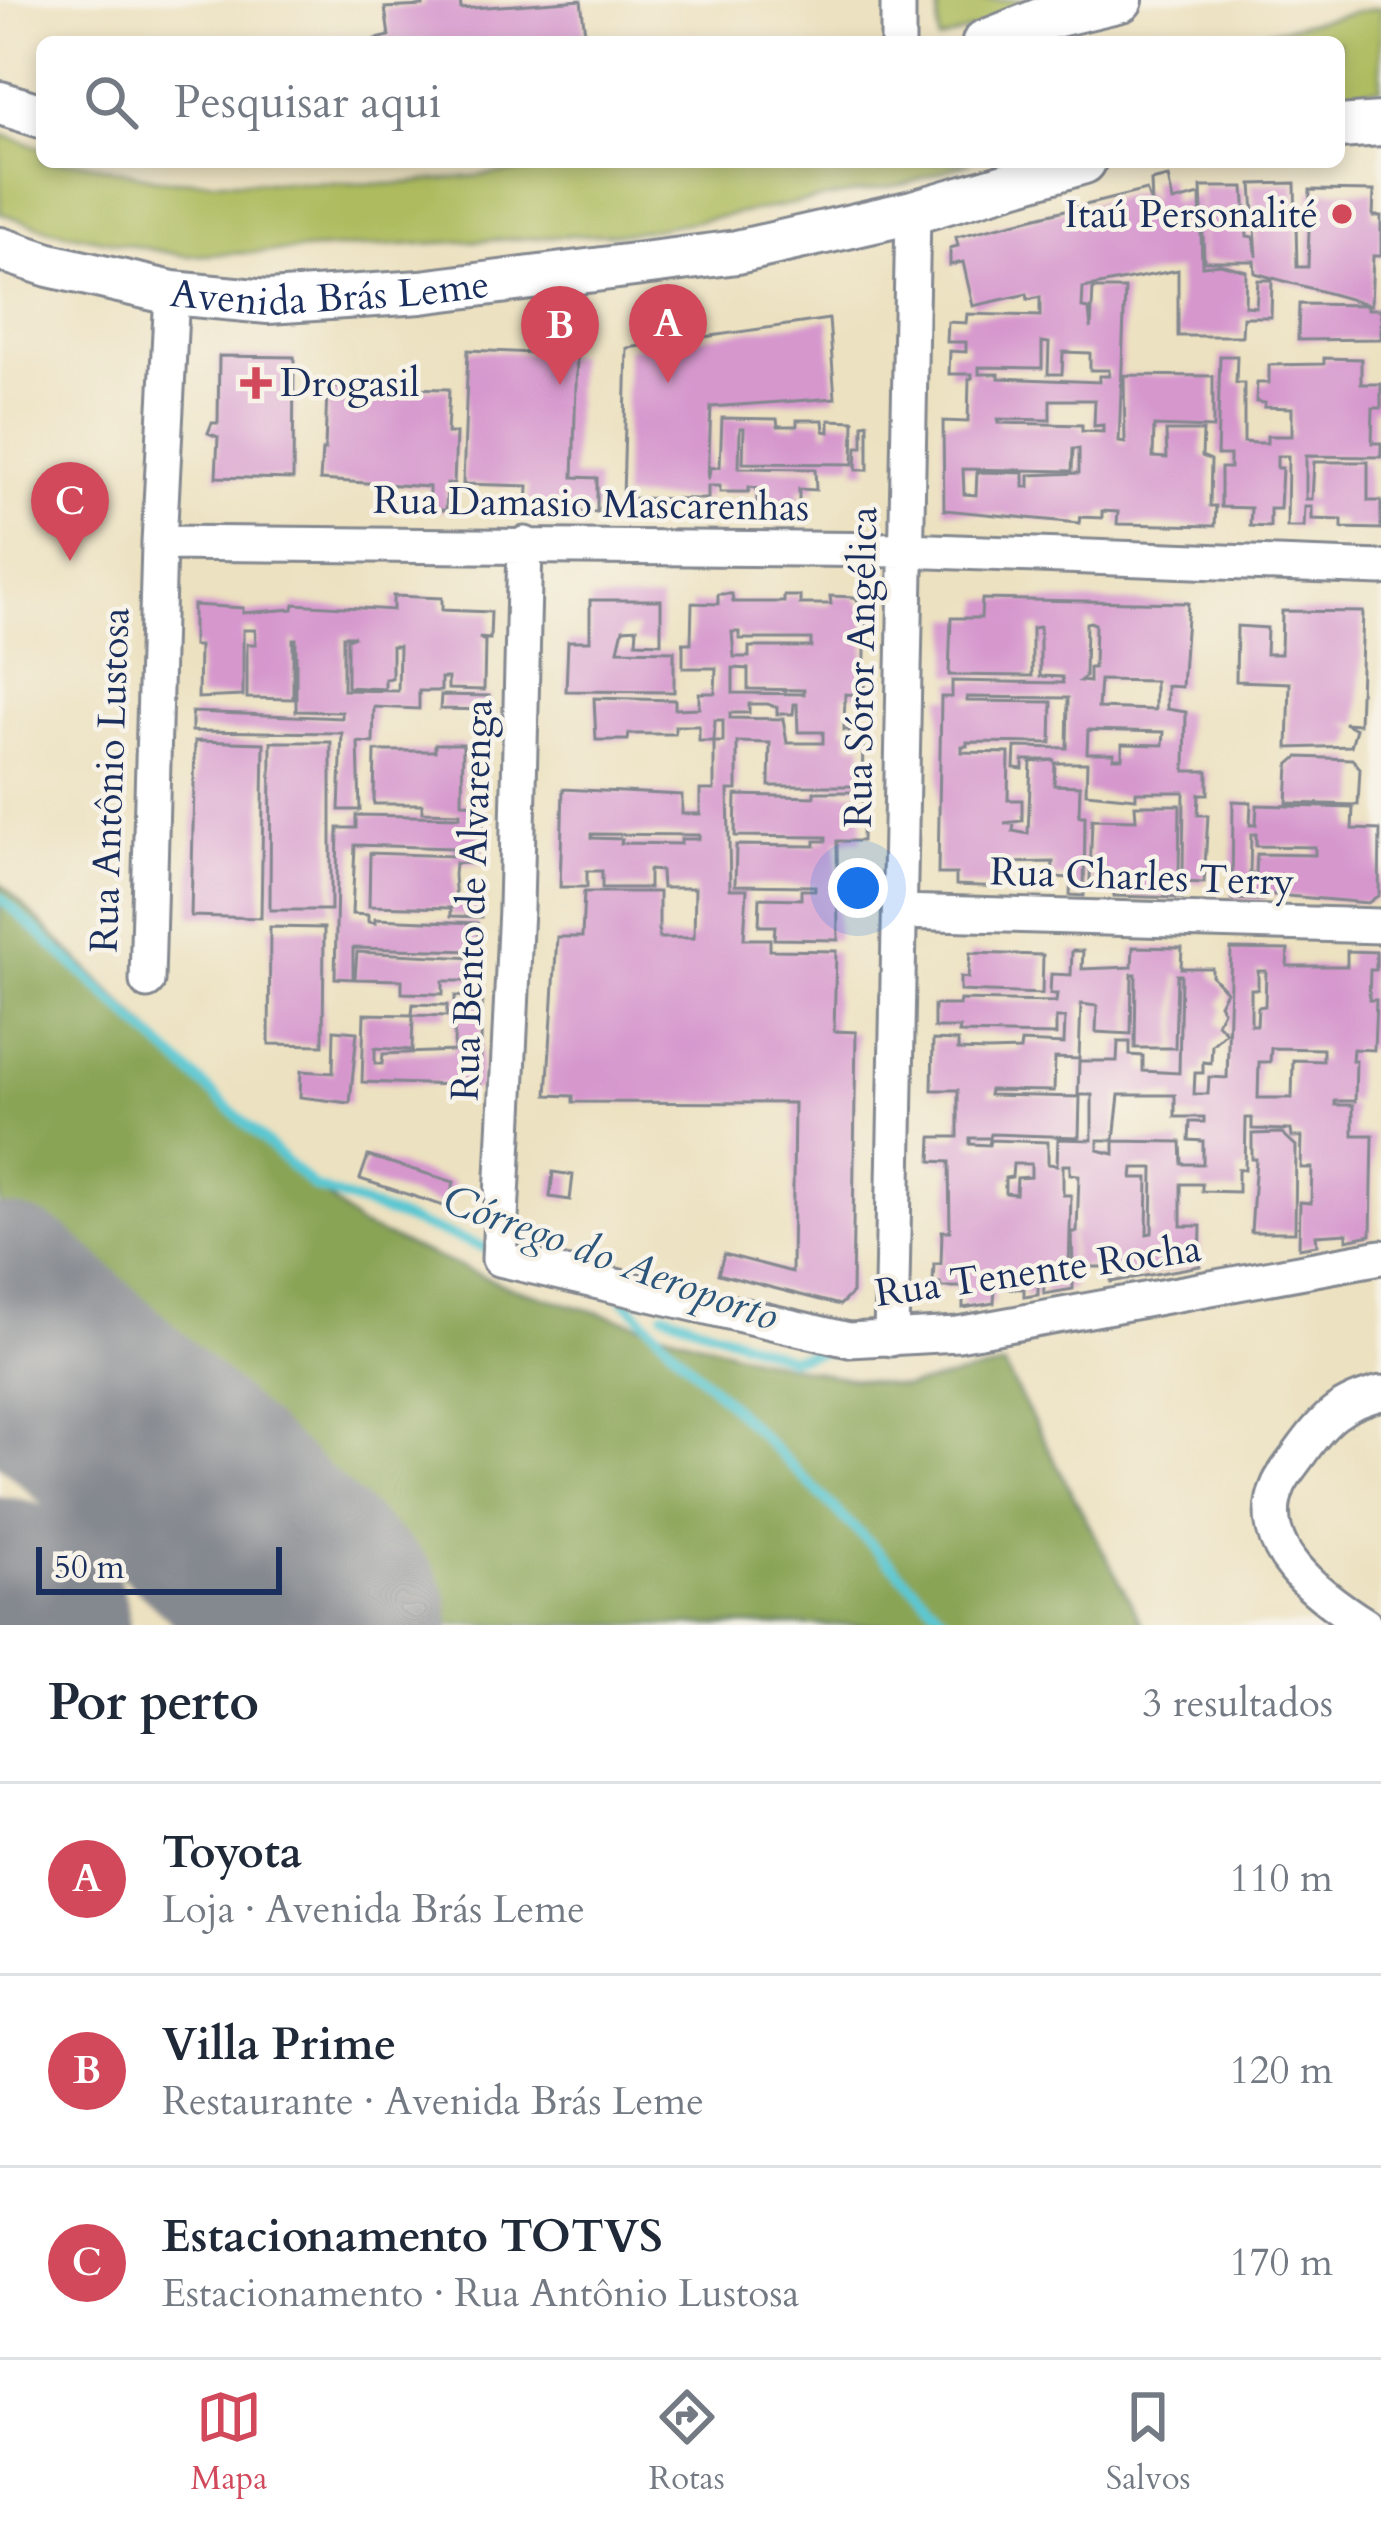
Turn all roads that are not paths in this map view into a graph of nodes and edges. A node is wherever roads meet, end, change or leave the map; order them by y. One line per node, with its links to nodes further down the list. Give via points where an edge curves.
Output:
1 (898, 0): 3 (street)
2 (1121, 0): 4 (main road)
3 (898, 36)
4 (999, 36)
5 (0, 103): 6 (main road)
6 (36, 114)
7 (1381, 124): 8 (main road)
8 (1345, 127)
9 (1063, 168): 10 (main road, Avenida Brás Leme)
10 (913, 212): 12 (main road, Avenida Brás Leme, via 736,252 421,292 268,302); 15 (street, Rua Sóror Angélica)
11 (0, 249): 12 (main road, Avenida Brás Leme)
12 (172, 293): 13 (street, Rua Antônio Lustosa)
13 (159, 543): 14 (street, Rua Damasio Mascarenhas); 19 (street, Rua Antônio Lustosa)
14 (525, 544): 15 (street, Rua Damasio Mascarenhas); 21 (street, Rua Bento de Alvarenga)
15 (904, 550): 16 (street, Rua Damasio Mascarenhas); 17 (street, Rua Sóror Angélica)
16 (1381, 568)
17 (900, 912): 18 (street, Rua Charles Terry); 22 (street, Rua Sóror Angélica)
18 (1381, 926)
19 (147, 981)
20 (1381, 1257): 22 (street, Rua Tenente Rocha, via 958,1334)
21 (499, 1258): 22 (street, Rua Tenente Rocha, via 808,1334)
22 (891, 1339)
23 (1381, 1393): 24 (street, via 1344,1404 1326,1420 1278,1486 1273,1510 1300,1578)
24 (1365, 1625)

